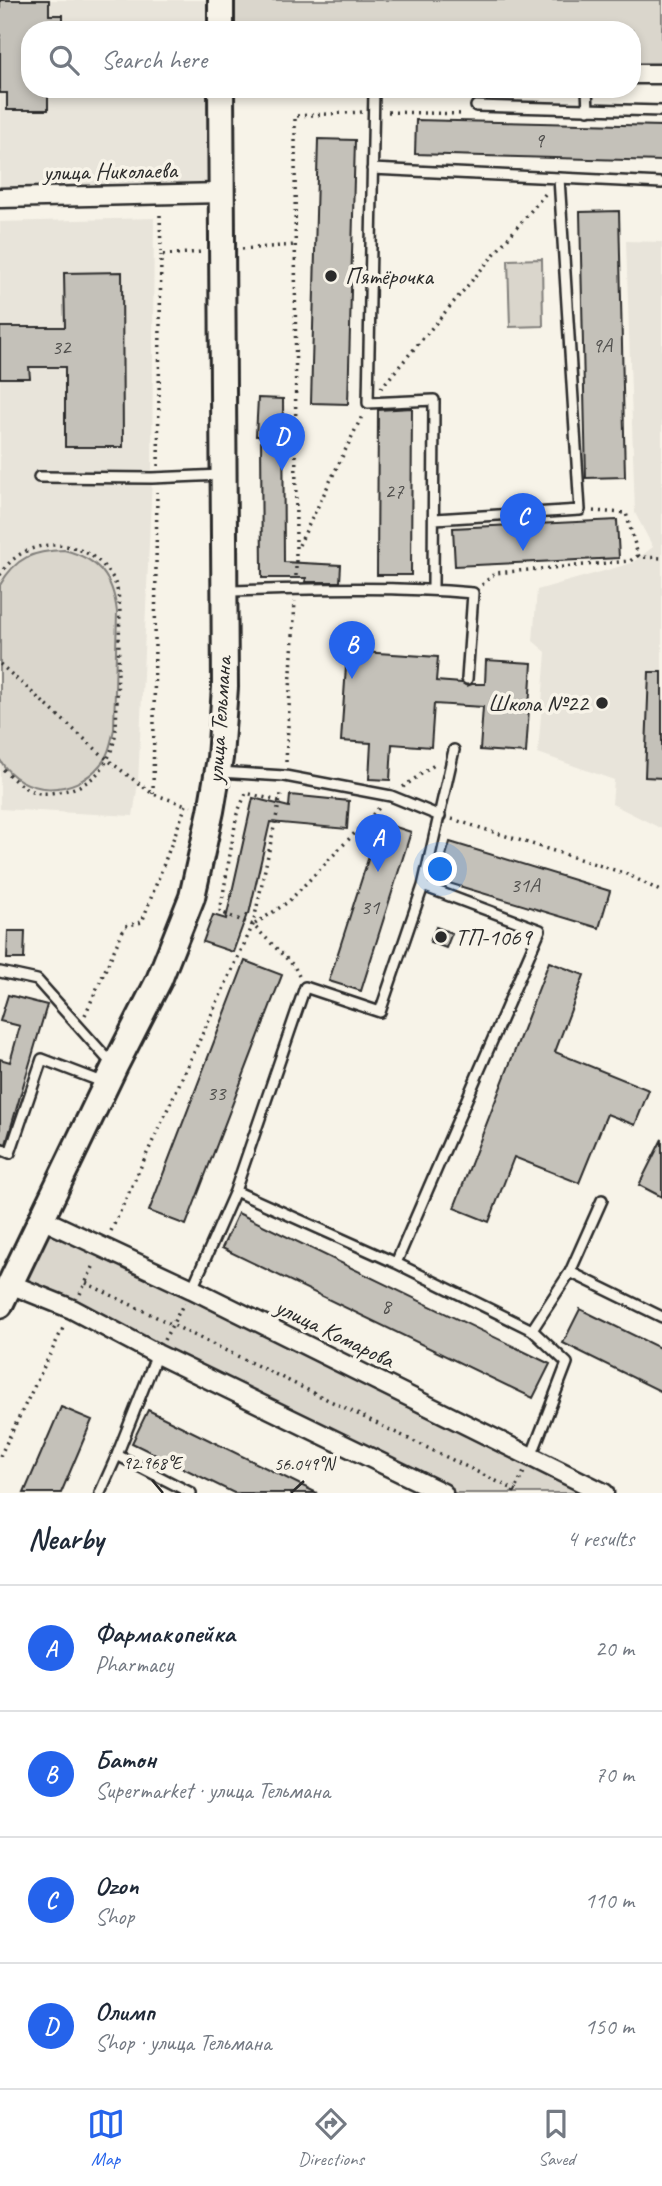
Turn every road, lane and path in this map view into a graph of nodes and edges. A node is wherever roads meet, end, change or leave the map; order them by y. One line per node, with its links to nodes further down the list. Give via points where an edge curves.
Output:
1 (221, 0): 2 (main road)
2 (221, 21)
3 (641, 74): 4 (street)
4 (662, 74)
5 (221, 98): 15 (main road, улица Тельмана)
6 (374, 98): 12 (lane)
7 (587, 98): 9 (lane)
8 (476, 106): 9 (lane)
9 (588, 110): 10 (lane)
10 (662, 111)
11 (295, 116): 24 (path)
12 (372, 169): 13 (lane); 18 (lane)
13 (559, 178): 14 (lane); 18 (path); 22 (lane)
14 (662, 183)
15 (222, 193): 16 (street, улица Николаева); 19 (main road, улица Тельмана)
16 (0, 198)
17 (160, 255): 21 (path)
18 (368, 404): 23 (lane, via 434,400); 24 (path)
19 (224, 475): 21 (lane); 30 (main road, улица Тельмана)
20 (39, 477): 21 (lane)
21 (158, 478): 39 (path)
22 (580, 510): 23 (lane); 25 (path, via 626,513)
23 (435, 519): 29 (lane)
24 (297, 548): 28 (path)
25 (638, 555): 26 (path); 31 (path, via 630,561 495,573)
26 (662, 558)
27 (0, 575): 35 (path, via 20,553 39,545 65,545 82,551 112,575 120,612 116,730)
28 (295, 589): 29 (lane); 30 (lane); 38 (path)
29 (433, 590): 31 (lane)
30 (225, 591): 37 (main road, улица Тельмана, via 225,687)
31 (472, 593): 33 (lane)
32 (0, 664): 35 (path)
33 (467, 678)
34 (454, 750): 40 (path); 44 (lane)
35 (108, 760): 36 (path, via 91,780 57,793 35,792 14,781); 39 (path)
36 (0, 766)
37 (217, 772): 38 (lane); 51 (main road, улица Тельмана, via 192,897 159,980)
38 (285, 776): 40 (lane); 41 (path)
39 (153, 794): 42 (path)
40 (391, 796): 44 (lane); 47 (path, via 288,902)
41 (279, 801): 47 (path); 47 (path, via 246,793 237,814 220,912)
42 (186, 805): 43 (path); 50 (path, via 142,922 125,926)
43 (196, 808)
44 (440, 816): 45 (lane); 46 (path, via 627,874)
45 (423, 886): 49 (lane, via 380,1012); 57 (lane, via 540,930)
46 (662, 892)
47 (253, 925): 49 (path, via 294,967); 56 (path)
48 (0, 972): 50 (lane, via 37,980)
49 (304, 987): 53 (lane)
50 (79, 1026): 51 (lane)
51 (111, 1075): 52 (lane, via 42,1059 10,1153); 55 (main road, улица Тельмана)
52 (0, 1150)
53 (235, 1191): 57 (lane); 60 (lane)
54 (602, 1200): 58 (lane)
55 (42, 1219): 56 (street, улица Комарова); 61 (main road, улица Тельмана)
56 (103, 1248): 59 (path); 60 (street, улица Комарова)
57 (396, 1263): 65 (lane)
58 (570, 1272): 63 (lane); 65 (lane)
59 (86, 1283): 62 (path); 64 (path)
60 (192, 1289): 64 (path); 69 (street, улица Комарова)
61 (5, 1295): 62 (street)
62 (72, 1309): 66 (street); 68 (path)
63 (662, 1317)
64 (172, 1325): 66 (path); 70 (path)
65 (532, 1330): 69 (lane, via 567,1363)
66 (157, 1354): 67 (lane); 73 (street)
67 (117, 1455): 71 (lane); 72 (lane)
68 (0, 1456)
69 (531, 1457): 70 (path); 75 (street, улица Комарова)
70 (514, 1491): 74 (path)
71 (100, 1493)
72 (191, 1493)
73 (443, 1493)
74 (521, 1493)
75 (604, 1493)

